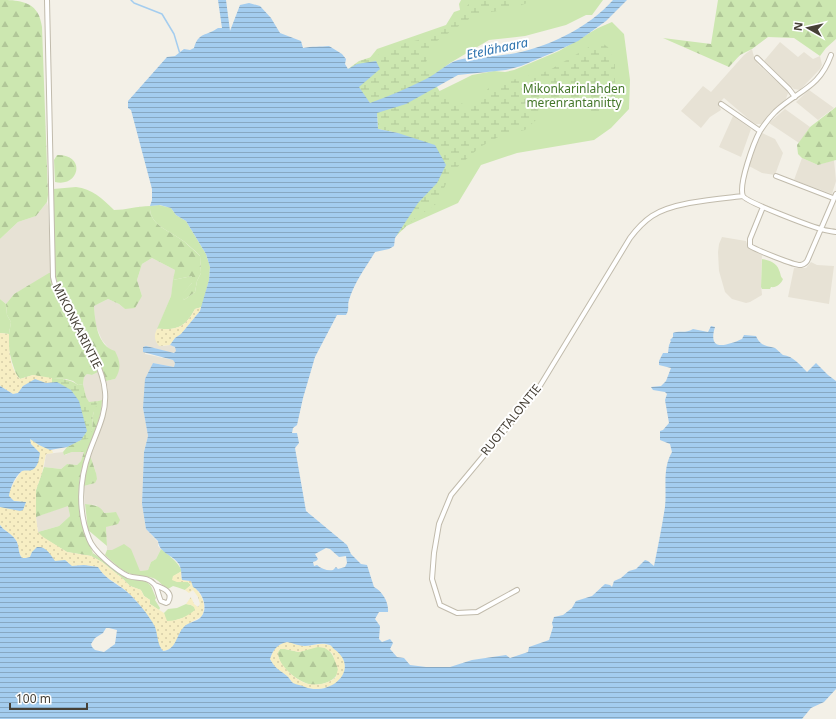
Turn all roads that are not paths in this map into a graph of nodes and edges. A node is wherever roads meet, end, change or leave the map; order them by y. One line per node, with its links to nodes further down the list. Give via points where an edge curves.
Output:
1 (47, 0): 14 (street, MIKONKARINTIE, via 53,276 57,290 94,358 102,376 105,392 103,417 82,476 82,514 89,540 96,551 123,573 144,578)
2 (831, 55): 4 (street, via 821,75)
3 (757, 58): 4 (street)
4 (795, 97): 6 (street, via 774,112)
5 (721, 104): 6 (street)
6 (760, 131): 9 (street, via 743,179)
7 (776, 176): 10 (street)
8 (836, 194): 10 (street)
9 (743, 196): 11 (street); 15 (street, RUOTTALONTIE, via 670,208 652,216 636,231 535,394 452,495 439,524 434,553 432,579 440,605 457,613 477,612)
10 (833, 198): 12 (street)
11 (763, 207): 12 (street); 12 (street, via 750,244 792,263 806,263)
12 (820, 229): 13 (street)
13 (836, 232)
14 (155, 585): 14 (street, MIKONKARINTIE, via 161,601 168,602 169,593)
15 (517, 590)

